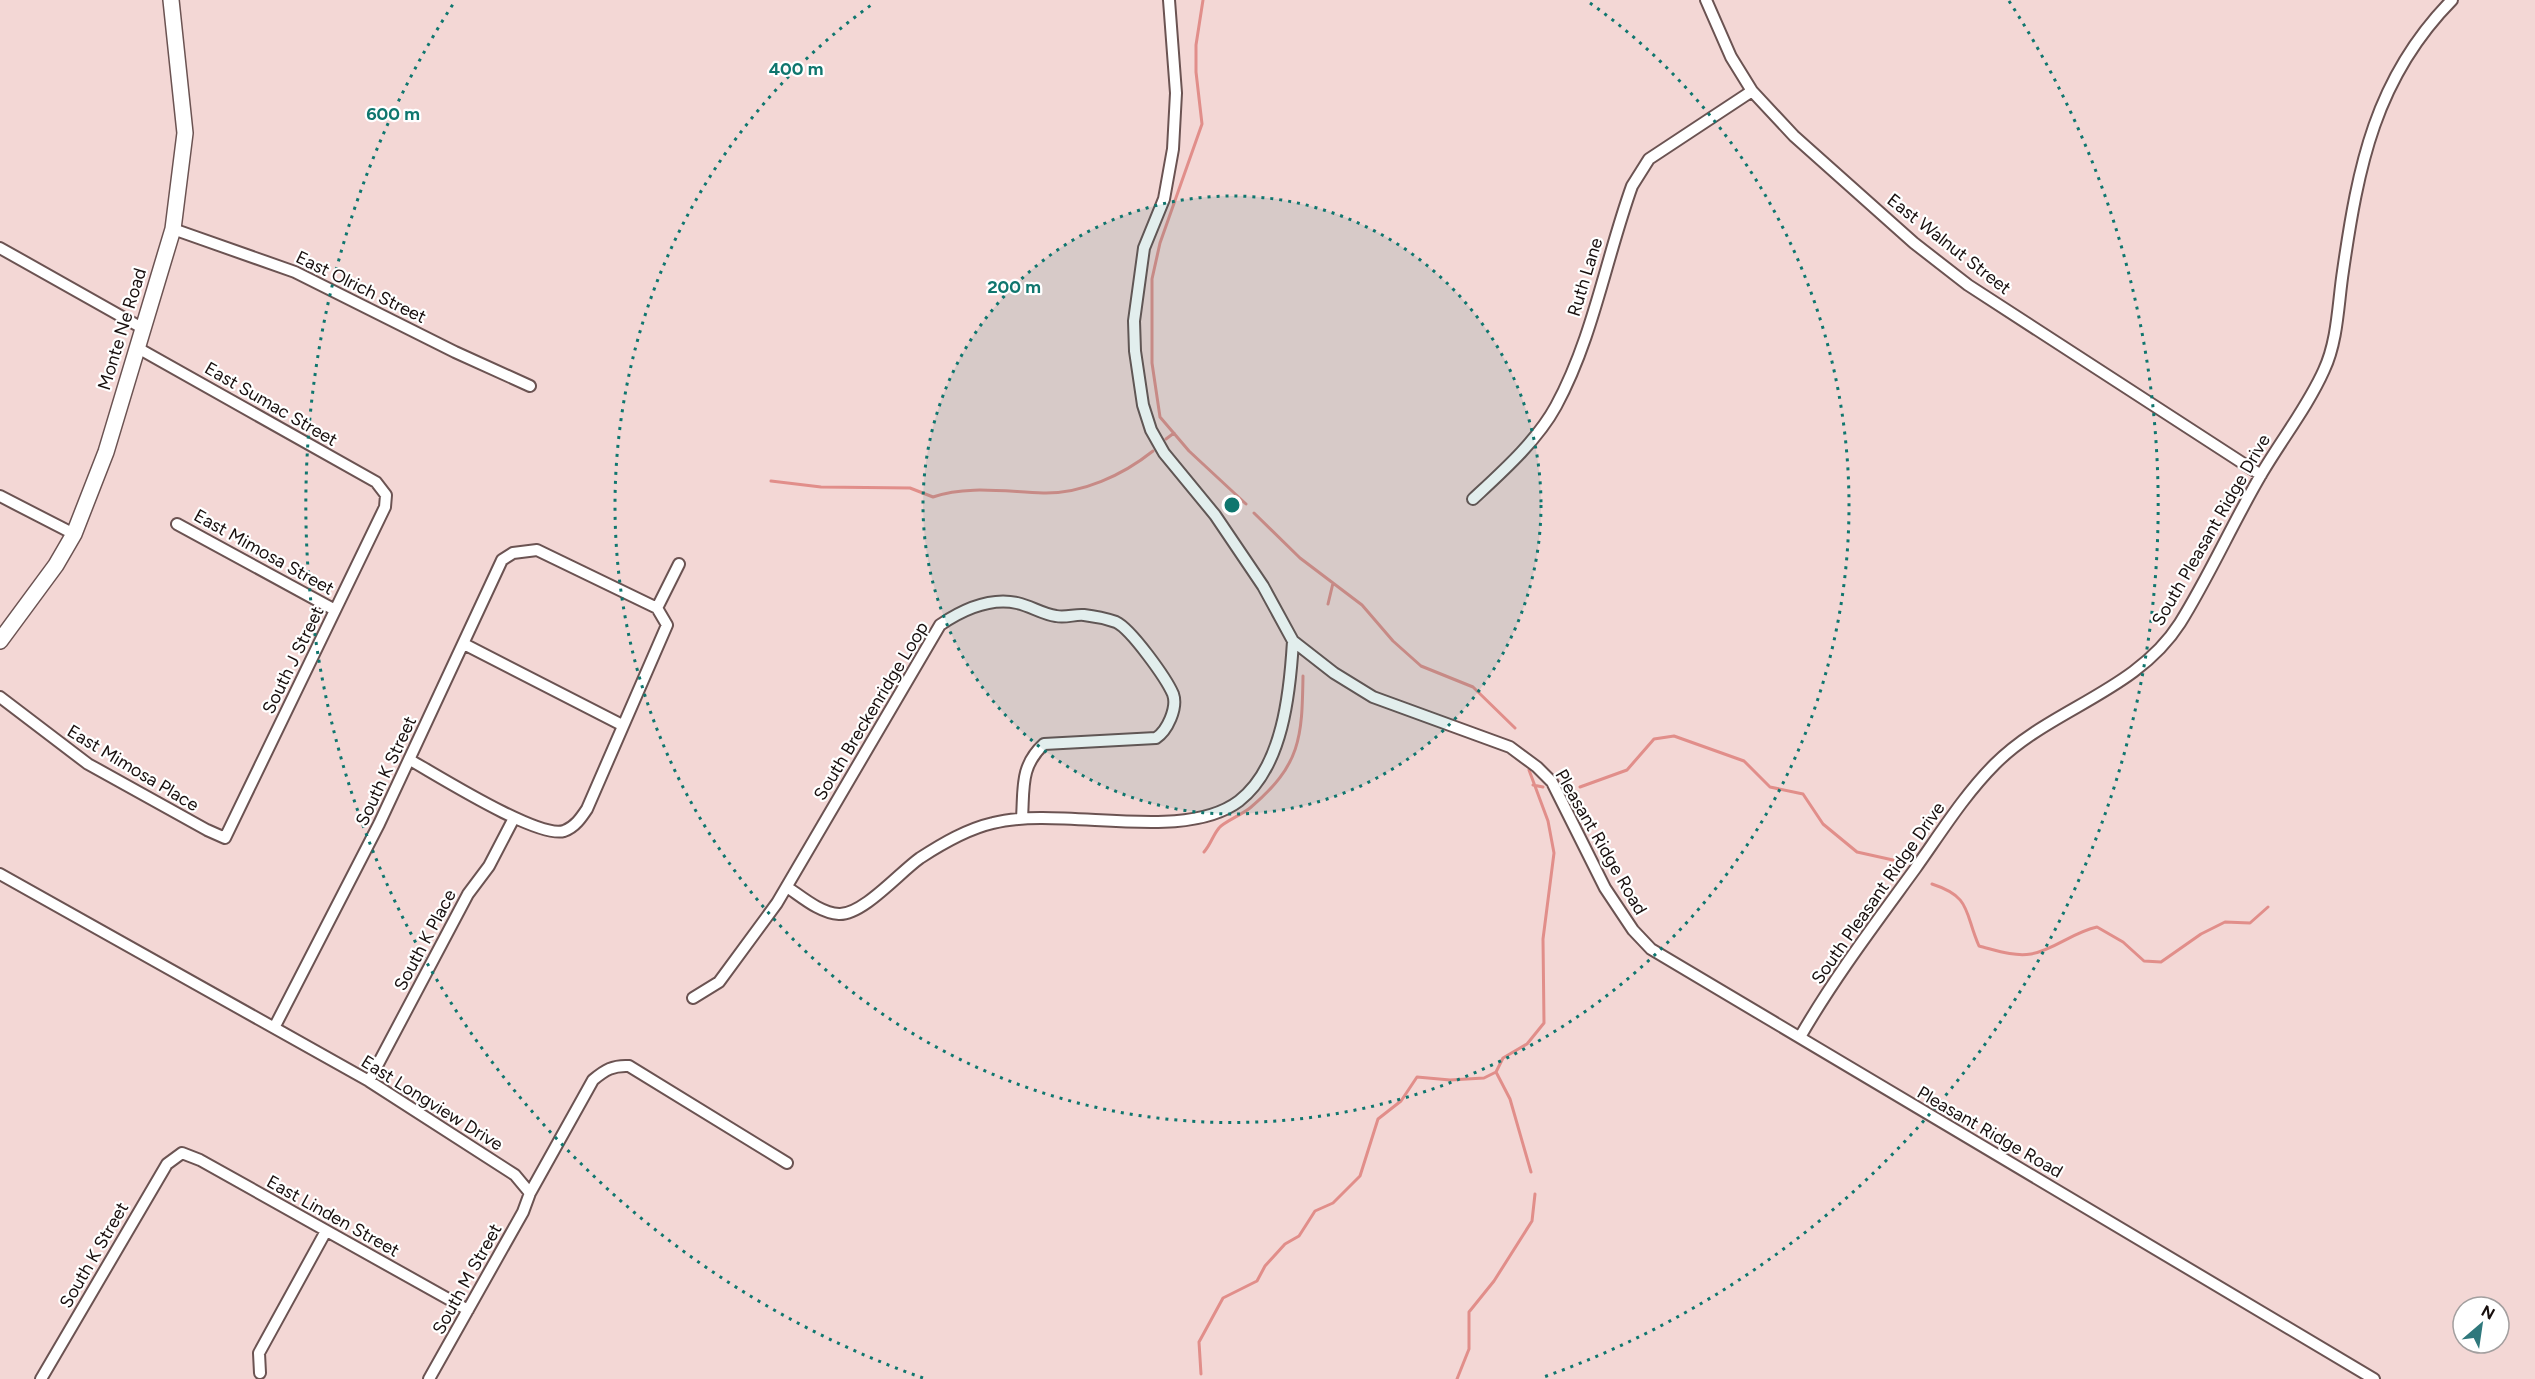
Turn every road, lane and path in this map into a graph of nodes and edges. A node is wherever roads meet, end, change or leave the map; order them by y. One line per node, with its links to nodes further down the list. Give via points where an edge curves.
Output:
1 (171, 0): 6 (street, Monte Ne Road, via 185,134)
2 (1169, 0): 21 (street, Pleasant Ridge Road, via 1176,93 1173,149 1164,199 1144,248 1138,286 1135,351 1143,405 1164,453 1215,515 1263,586)
3 (1706, 0): 5 (street, East Walnut Street, via 1731,57)
4 (2452, 0): 11 (street, South Pleasant Ridge Drive, via 2410,52 2376,115 2352,207 2332,347 2324,370)
5 (1752, 91): 11 (street, East Walnut Street, via 1823,162 1968,285); 14 (street, Ruth Lane, via 1648,159 1632,186 1573,370 1555,409 1502,471)
6 (173, 230): 8 (street, Monte Ne Road); 10 (street, East Olrich Street, via 295,272)
7 (0, 248): 8 (street)
8 (142, 328): 9 (street, Monte Ne Road)
9 (136, 347): 12 (street, East Sumac Street, via 376,482); 16 (street, Monte Ne Road, via 106,452)
10 (530, 387)
11 (2260, 475): 33 (street, South Pleasant Ridge Drive, via 2179,625 2155,656 1997,762 1966,797 1844,966)
12 (386, 495): 19 (street, South J Street, via 385,507)
13 (0, 496): 16 (street)
14 (1473, 498)
15 (177, 524): 19 (street, East Mimosa Street)
16 (74, 534): 20 (street, Monte Ne Road)
17 (679, 564): 18 (street)
18 (657, 608): 22 (street, South K Street, via 537,550 513,553 502,560); 24 (street, via 667,625)
19 (335, 610): 28 (street, South J Street)
20 (0, 641)
21 (1293, 641): 27 (street, via 1286,705 1277,742 1271,759 1239,801 1211,815 1173,821); 33 (street, Pleasant Ridge Road, via 1373,697 1510,747 1538,767 1552,782 1605,888 1633,930 1678,967)
22 (464, 644): 24 (street); 25 (street, South K Street)
23 (0, 697): 28 (street, East Mimosa Place, via 88,764)
24 (622, 725): 26 (street, via 587,809 574,826 545,831)
25 (410, 760): 26 (street); 32 (street, South K Street)
26 (514, 818): 34 (street, South K Place, via 489,866 468,894)
27 (1022, 818): 30 (street, via 995,822 951,839 919,859 872,899 842,914 830,913); 30 (street, South Breckenridge Loop, via 1026,770 1031,756 1044,744 1156,738 1164,732 1173,710 1173,695 1133,635 1116,623 1084,615 1059,617 1038,613 1017,603 985,604 962,610 940,625 928,642)
28 (225, 838)
29 (0, 874): 32 (street, East Longview Drive)
30 (787, 888): 31 (street, South Breckenridge Loop, via 719,982)
31 (693, 998)
32 (274, 1026): 34 (street, East Longview Drive)
33 (1800, 1037): 43 (street, Pleasant Ridge Road)
34 (369, 1081): 37 (street, East Longview Drive, via 516,1174)
35 (182, 1153): 38 (street, East Linden Street); 41 (street, South K Street, via 167,1164)
36 (787, 1162): 37 (street, via 641,1072 618,1065 605,1069 593,1080)
37 (530, 1193): 39 (street, South M Street)
38 (326, 1231): 39 (street, East Linden Street); 40 (street, via 259,1353)
39 (468, 1310): 42 (street, South M Street)
40 (260, 1373)
41 (41, 1379)
42 (429, 1379)
43 (2374, 1379)

